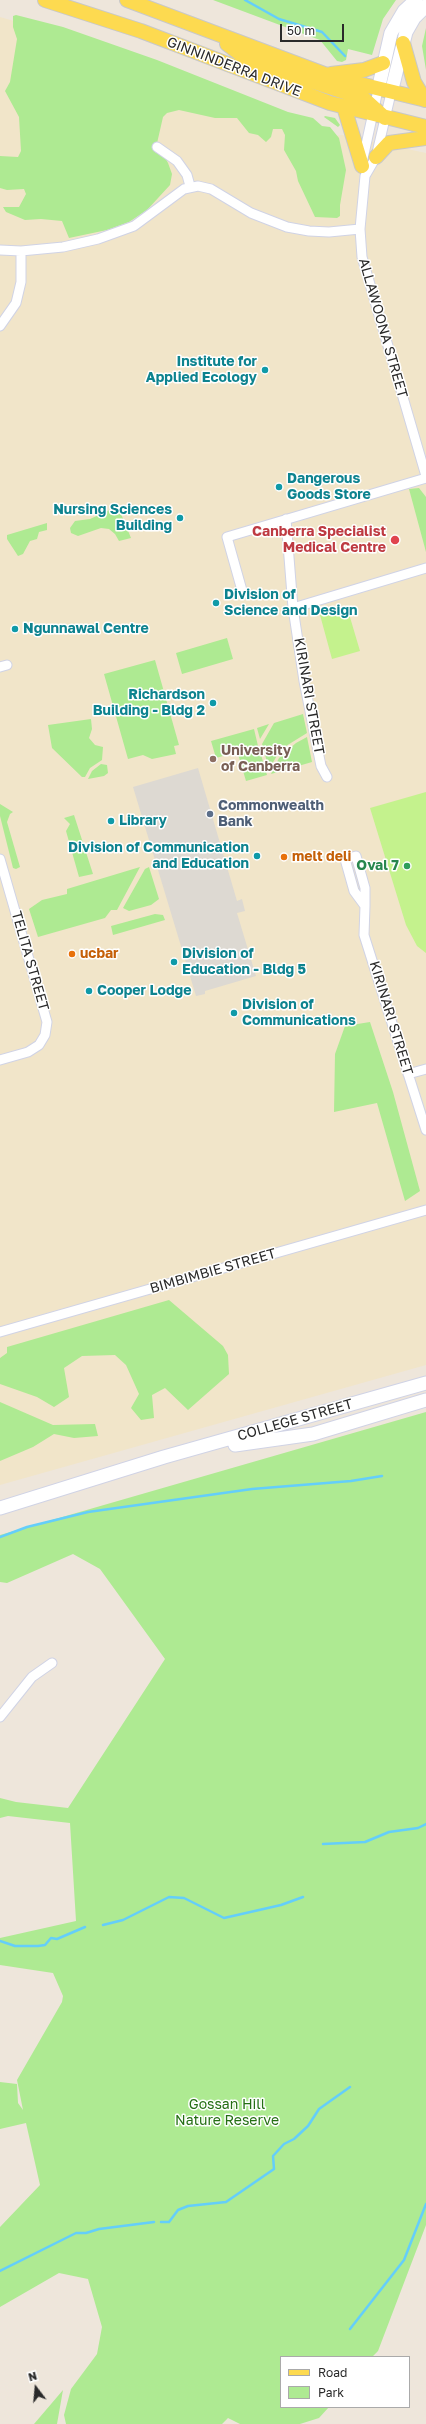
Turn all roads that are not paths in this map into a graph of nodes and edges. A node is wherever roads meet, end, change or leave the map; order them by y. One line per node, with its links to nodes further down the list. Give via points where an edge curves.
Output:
1 (45, 0): 12 (main road, GINNINDERRA DRIVE, via 141,31)
2 (127, 0): 5 (main road, GINNINDERRA DRIVE)
3 (416, 0): 7 (street, via 394,25)
4 (426, 6): 6 (street, via 410,25)
5 (216, 35): 8 (main road, GINNINDERRA DRIVE); 13 (main road, via 248,60 359,96)
6 (403, 44): 10 (street); 11 (main road, via 414,82)
7 (383, 63): 8 (main road, via 364,70); 9 (street)
8 (326, 75): 9 (main road, GINNINDERRA DRIVE)
9 (378, 90): 10 (main road, GINNINDERRA DRIVE); 13 (street)
10 (391, 93): 11 (main road, GINNINDERRA DRIVE); 13 (street, ALLAWOONA STREET)
11 (425, 100)
12 (344, 107): 13 (main road, GINNINDERRA DRIVE); 18 (main road)
13 (377, 113): 14 (main road, GINNINDERRA DRIVE); 17 (street, ALLAWOONA STREET); 18 (street, ALLAWOONA STREET)
14 (426, 126)
15 (426, 138): 17 (main road, via 389,143)
16 (157, 147): 19 (street, via 177,161 187,175)
17 (376, 158): 18 (street, ALLAWOONA STREET)
18 (363, 171): 20 (street, ALLAWOONA STREET)
19 (190, 186): 20 (street, via 205,187 251,213 287,227 330,232); 22 (street, via 134,226 98,239 63,247)
20 (360, 229): 24 (street, ALLAWOONA STREET, via 362,257)
21 (0, 250): 22 (street)
22 (21, 252): 23 (street, via 22,282 16,303)
23 (0, 326)
24 (426, 477): 25 (street)
25 (286, 519): 27 (street, via 227,537); 28 (street, KIRINARI STREET)
26 (426, 568): 28 (street)
27 (243, 594)
28 (293, 608): 29 (street, KIRINARI STREET, via 304,681 321,766)
29 (326, 777)
30 (0, 859): 32 (street, TELITA STREET, via 48,1022 39,1045 28,1052)
31 (365, 906): 31 (street, KIRINARI STREET, via 354,891 345,859 356,856 365,888); 34 (street, KIRINARI STREET, via 364,934)
32 (0, 1060)
33 (426, 1069): 34 (street)
34 (408, 1074): 35 (street, KIRINARI STREET)
35 (426, 1130)
36 (426, 1210): 37 (street, BIMBIMBIE STREET)
37 (0, 1332)
38 (426, 1383): 40 (street, COLLEGE STREET)
39 (426, 1400): 40 (street, COLLEGE STREET, via 313,1434)
40 (164, 1456): 41 (street, COLLEGE STREET)
41 (0, 1508)
42 (52, 1663): 43 (street, via 32,1677)
43 (0, 1717)

